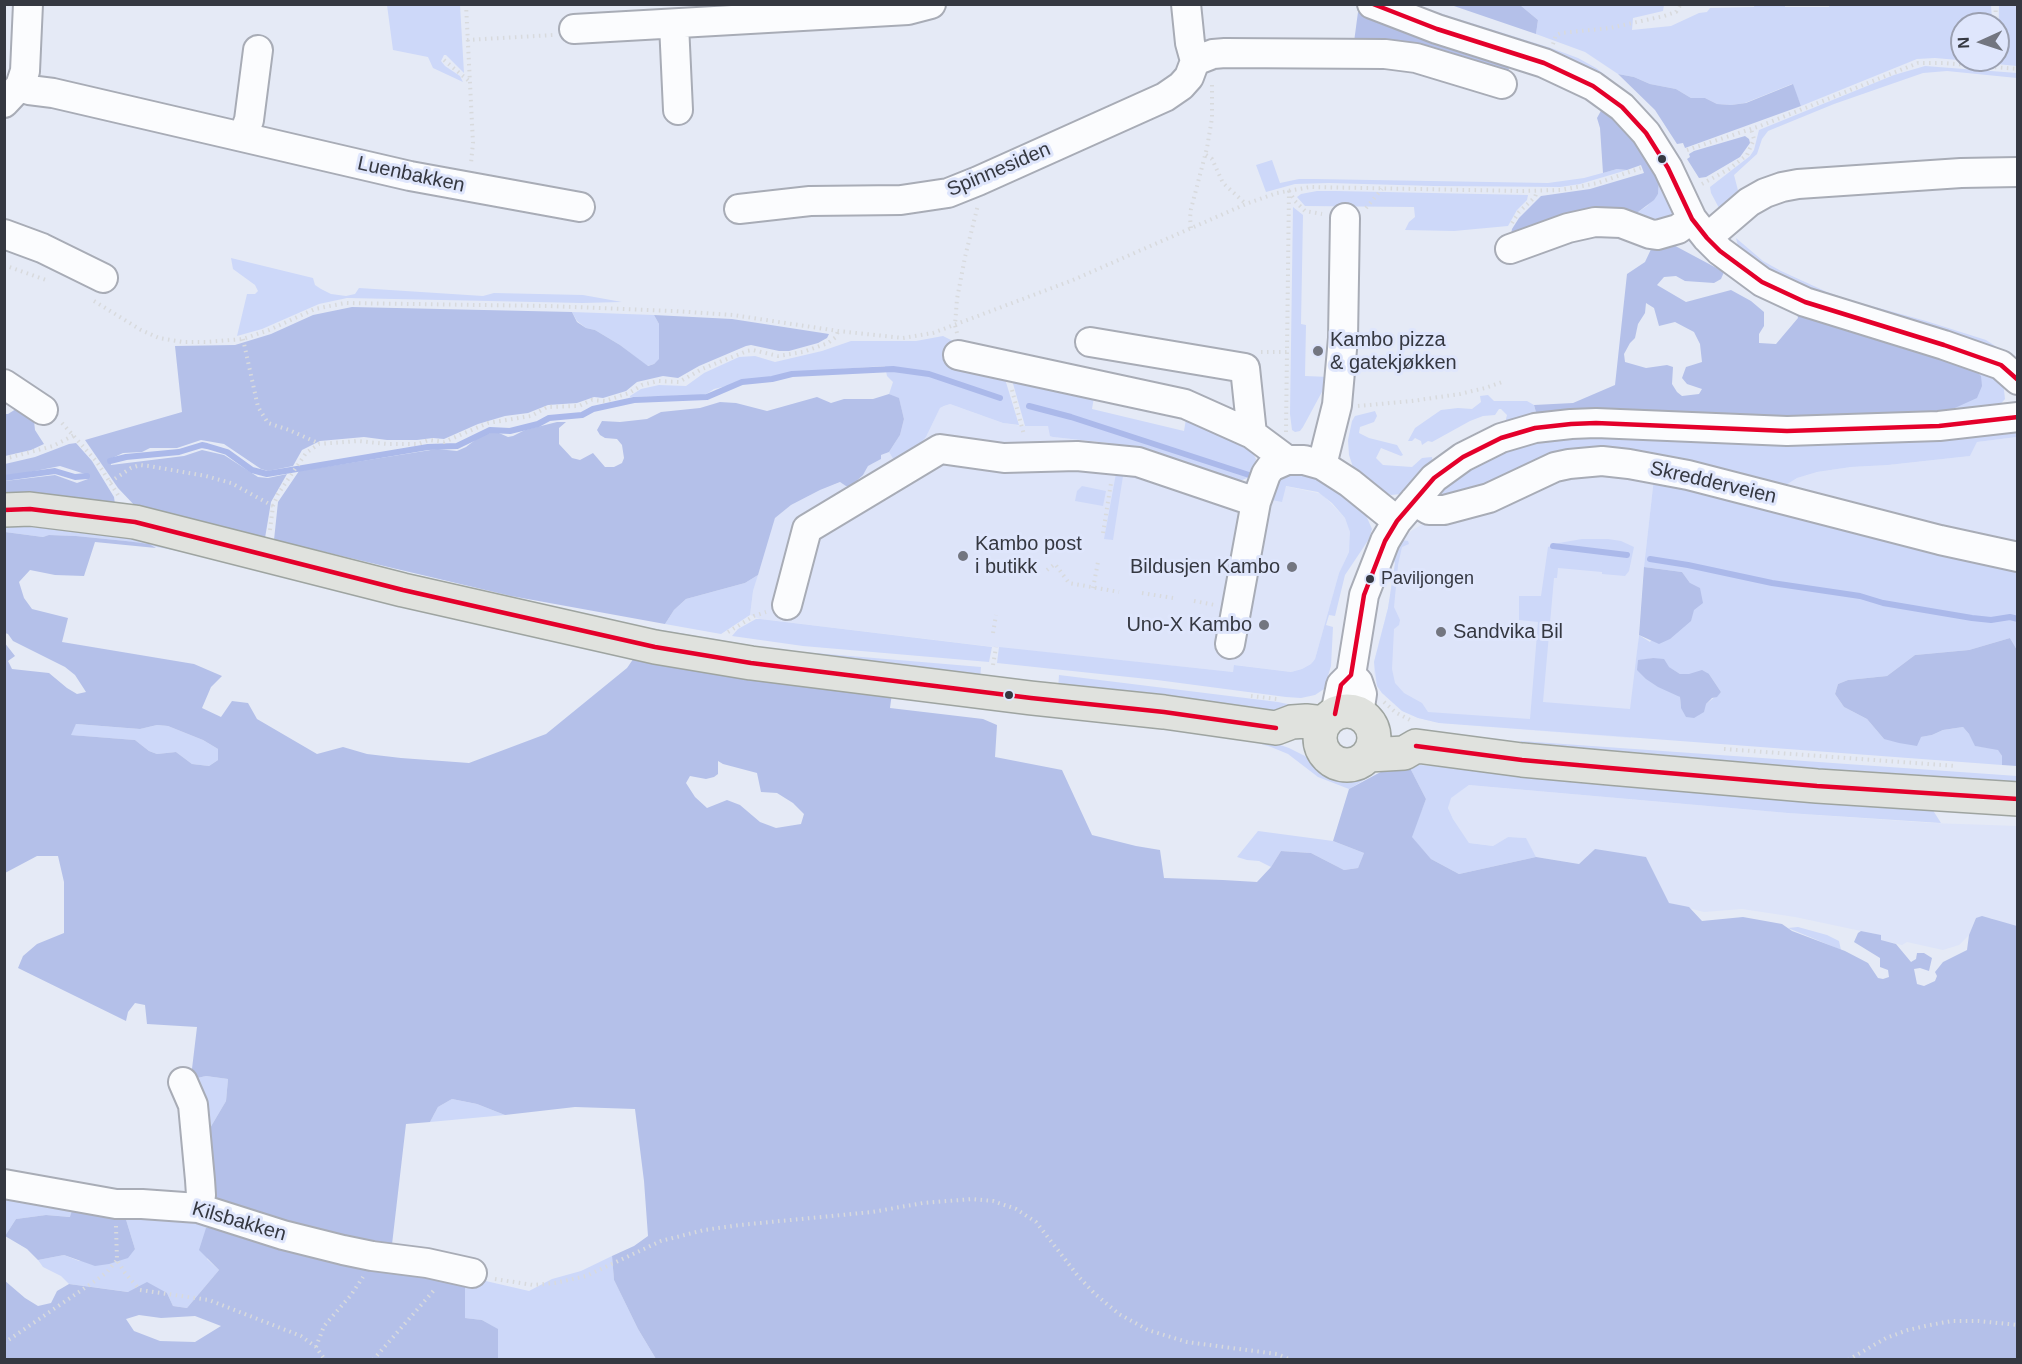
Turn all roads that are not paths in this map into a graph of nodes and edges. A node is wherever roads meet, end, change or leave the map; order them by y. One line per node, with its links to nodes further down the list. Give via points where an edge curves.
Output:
1 (28, 4): 10 (street, Luenbakken, via 25,71)
2 (931, 4): 5 (street, via 908,10)
3 (1186, 4): 8 (street, via 1190,43)
4 (1372, 4): 17 (street, via 1544,63 1593,86 1622,107 1646,133)
5 (674, 24): 6 (street); 11 (street)
6 (574, 29)
7 (258, 50): 12 (street, via 249,120)
8 (1201, 59): 9 (street, via 1225,53 1385,54 1416,58); 15 (street, Spinnesiden, via 1181,86 1165,97 948,193 901,200 810,201)
9 (1502, 84)
10 (12, 94): 12 (street, Luenbakken, via 29,90 53,93)
11 (678, 110)
12 (243, 136): 14 (street, Luenbakken, via 466,187)
13 (2018, 172): 17 (street, via 1961,172 1798,184 1765,193)
14 (580, 207)
15 (739, 209)
16 (1345, 218): 29 (street, via 1336,405)
17 (1707, 226): 19 (street, via 1657,235 1621,223 1594,222); 23 (street, via 1720,251 1762,282 1806,302 2001,365)
18 (4, 234): 20 (street, via 42,248)
19 (1510, 249)
20 (97, 289)
21 (1090, 342): 27 (street, via 1245,368)
22 (958, 355): 27 (street, via 1185,404)
23 (2018, 380)
24 (4, 384): 25 (street)
25 (43, 410)
26 (2018, 417): 32 (street, via 1939,426 1787,431 1596,423 1548,426 1508,435 1463,457 1434,478)
27 (1252, 434): 28 (street)
28 (1287, 460): 29 (street, via 1304,459); 30 (street, via 1271,467)
29 (1322, 465): 32 (street)
30 (1256, 502): 34 (street, via 1138,462 1077,456 1004,458 940,449 807,529); 35 (street)
31 (4, 510): 36 (main road, via 135,522 403,590 655,647 751,663 1164,712 1281,714 1292,722)
32 (1405, 511): 33 (street, Skredderveien, via 1443,510 1489,498 1555,466 1602,461 1677,473); 36 (street, via 1385,541 1364,595 1351,675 1341,685)
33 (2018, 557)
34 (787, 605)
35 (1230, 644)
36 (1351, 725): 37 (main road, via 1404,753 1415,734 1522,760)
37 (2018, 799)
38 (183, 1082): 40 (street, via 194,1105 201,1195)
39 (4, 1184): 40 (street, Kilsbakken, via 116,1204)
40 (198, 1208): 41 (street, Kilsbakken, via 284,1235)
41 (462, 1272)

